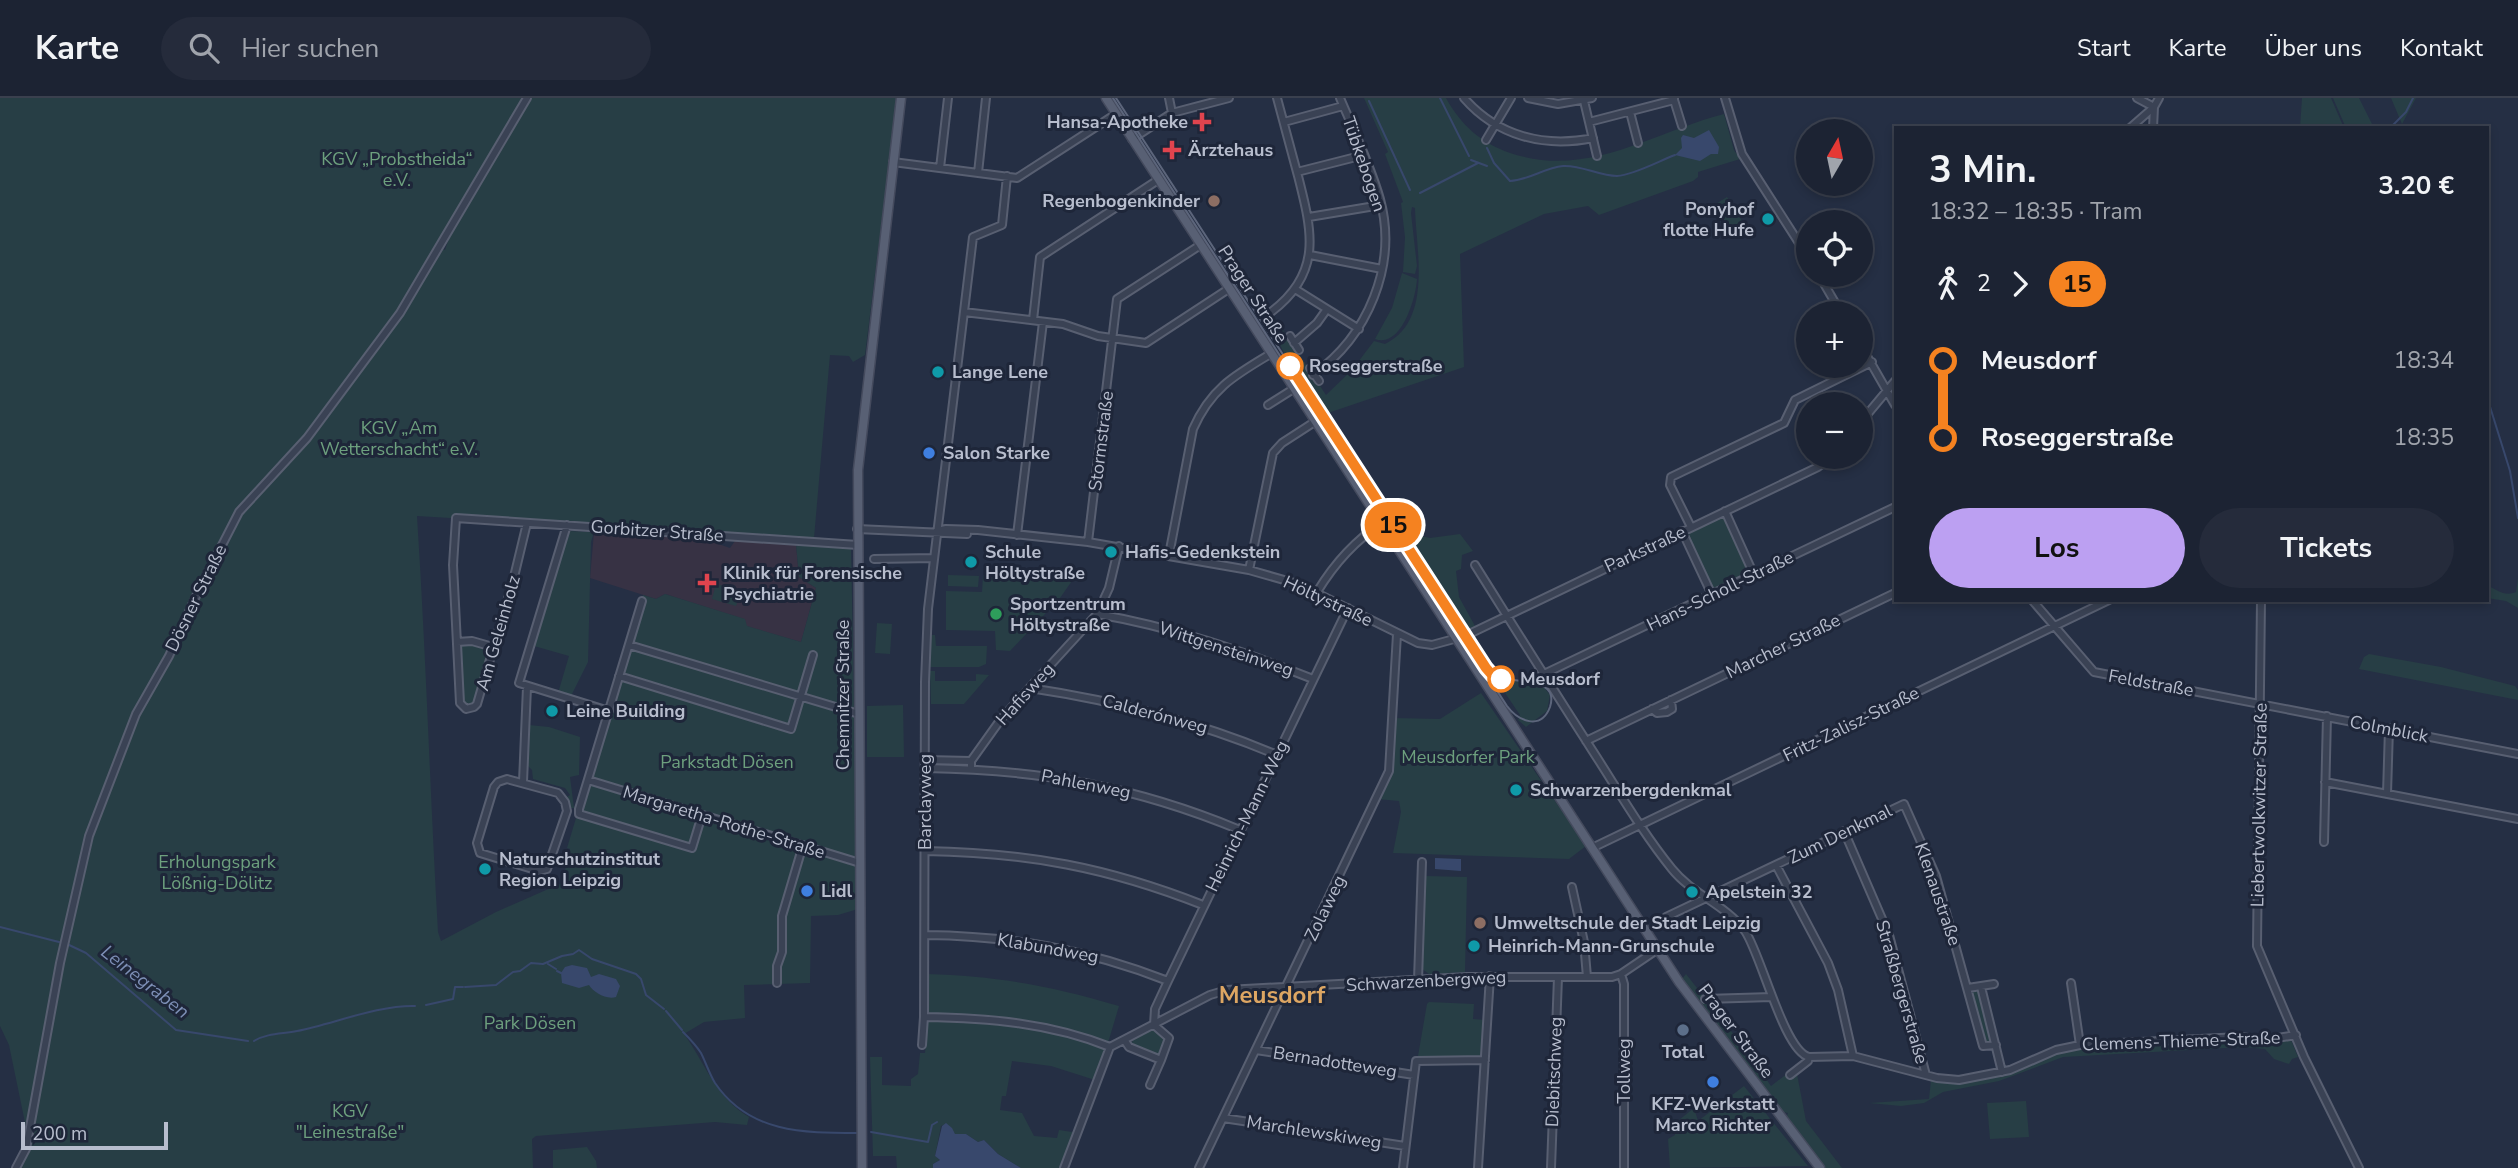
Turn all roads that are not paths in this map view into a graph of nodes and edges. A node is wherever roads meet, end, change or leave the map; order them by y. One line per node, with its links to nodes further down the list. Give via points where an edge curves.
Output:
1 (527, 98): 183 (street, Dösner Straße, via 400,313 307,438 239,512 136,714 89,836 26,1149)
2 (901, 98): 37 (main road, Chemnitzer Straße)
3 (948, 98): 38 (street)
4 (986, 98): 40 (street)
5 (1106, 98): 24 (main road, Prager Straße)
6 (1169, 98): 23 (street)
7 (1229, 98): 23 (street)
8 (1277, 98): 25 (street)
9 (1340, 98): 20 (street, Tübkebogen)
10 (1464, 98): 27 (street)
11 (1511, 98): 27 (street)
12 (1528, 98): 18 (street, via 1558,104)
13 (1592, 98): 18 (street)
14 (1725, 98): 45 (street, via 1742,154)
15 (2139, 98): 21 (street)
16 (2159, 98): 21 (street)
17 (1674, 99): 19 (street); 28 (street)
18 (1584, 101): 26 (street)
19 (1657, 102): 22 (street)
20 (1343, 106): 25 (street); 35 (street, Tübkebogen)
21 (2154, 107): 29 (street); 30 (street)
22 (1630, 112): 26 (street); 34 (street)
23 (1172, 113): 32 (street)
24 (1116, 114): 32 (main road, Prager Straße); 41 (street, via 1017,178)
25 (1284, 122): 39 (street)
26 (1589, 122): 31 (street)
27 (1495, 125): 31 (street, via 1545,141); 33 (street)
28 (1682, 126)
29 (2132, 126)
30 (2153, 126)
31 (1592, 138): 36 (street)
32 (1132, 139): 42 (main road, Prager Straße)
33 (1486, 140)
34 (1638, 143)
35 (1364, 155): 39 (street); 43 (street, Tübkebogen)
36 (1597, 156)
37 (893, 162): 38 (street); 78 (main road, Chemnitzer Straße, via 860,448)
38 (940, 168): 40 (street)
39 (1297, 172): 44 (street)
40 (978, 173): 41 (street)
41 (1007, 176): 52 (street, Barclayweg, via 1002,225 972,237)
42 (1158, 180): 46 (main road, Prager Straße); 54 (street, via 1040,257)
43 (1381, 205): 44 (street); 48 (street, Tübkebogen, via 1385,233)
44 (1309, 217): 47 (street)
45 (1796, 238)
46 (1202, 244): 49 (main road, Prager Straße); 58 (street, Stormstraße, via 1117,299)
47 (1310, 255): 48 (street); 50 (street)
48 (1382, 269): 56 (street, Tübkebogen)
49 (1230, 288): 58 (street, via 1146,343); 59 (main road, Prager Straße)
50 (1295, 289): 51 (street); 53 (street)
51 (1327, 309): 56 (street); 57 (street, via 1296,347)
52 (964, 312): 54 (street); 79 (street, Barclayweg)
53 (1271, 312)
54 (1032, 320): 55 (street)
55 (1043, 322): 58 (street); 81 (street)
56 (1359, 329): 61 (street, Tübkebogen)
57 (1290, 336)
58 (1113, 339): 82 (street, Stormstraße)
59 (1272, 353): 64 (main road, Prager Straße); 85 (street, via 1225,384 1201,410 1193,429)
60 (1873, 364): 65 (street)
61 (1314, 375)
62 (1840, 378): 77 (street, via 1795,400 1784,423 1671,477 1670,485)
63 (1894, 382): 65 (street)
64 (1295, 388): 67 (street); 69 (main road, Prager Straße)
65 (1887, 391): 66 (street); 68 (street)
66 (1894, 403)
67 (1268, 405)
68 (1873, 408)
69 (1316, 421): 75 (main road, Prager Straße); 89 (street, via 1273,453)
70 (1813, 469): 72 (street, Parkstraße)
71 (1894, 507): 90 (street, Hans-Scholl-Straße)
72 (1725, 511): 77 (street, Parkstraße); 90 (street)
73 (456, 518): 74 (street, Gorbitzer Straße); 104 (street, Am Geleinholz)
74 (527, 523): 76 (street, Gorbitzer Straße); 106 (street, Am Geleinholz)
75 (1382, 523): 91 (street, via 1344,554); 103 (main road, Prager Straße)
76 (567, 525): 83 (street, Gorbitzer Straße); 111 (street, via 519,683)
77 (1691, 527): 80 (street, Parkstraße)
78 (858, 529): 79 (street, Höltystraße); 83 (main road, Chemnitzer Straße)
79 (937, 531): 81 (street, Höltystraße); 86 (street, Barclayweg)
80 (1682, 531): 93 (street); 100 (street, Parkstraße)
81 (1017, 535): 82 (street, Höltystraße)
82 (1088, 542): 84 (street, Höltystraße)
83 (858, 545): 116 (main road, Chemnitzer Straße)
84 (1119, 547): 85 (street, Höltystraße); 99 (street, Hafisweg, via 1110,588)
85 (1168, 555): 89 (street, Höltystraße)
86 (934, 558): 87 (street); 122 (street, Barclayweg, via 926,657)
87 (874, 559)
88 (1475, 565): 100 (street)
89 (1249, 570): 91 (street, Höltystraße)
90 (1754, 575): 93 (street, Hans-Scholl-Straße)
91 (1317, 592): 98 (street, Höltystraße)
92 (1894, 593): 119 (street, Marcher Straße)
93 (1712, 595): 108 (street, Hans-Scholl-Straße)
94 (642, 601): 105 (street)
95 (2034, 602): 101 (street, Feldstraße)
96 (2261, 602): 114 (street, Liebertwolkwitzer Straße)
97 (2092, 604): 101 (street, Fritz-Zalisz-Straße)
98 (1348, 608): 102 (street, Höltystraße); 110 (street, Heinrich-Mann-Weg)
99 (1097, 614): 110 (street, Wittgensteinweg, via 1214,642); 112 (street, Hafisweg)
100 (1507, 615): 103 (street, Parkstraße); 108 (street)
101 (2055, 626): 114 (street, Feldstraße, via 2094,672); 131 (street, Fritz-Zalisz-Straße)
102 (1397, 634): 103 (street, Höltystraße, via 1426,645); 158 (street, Zolaweg, via 1390,771)
103 (1457, 639): 136 (main road, Prager Straße)
104 (457, 642): 106 (street); 106 (street, Am Geleinholz, via 460,703 466,709 477,704)
105 (629, 645): 109 (street); 113 (street)
106 (493, 647)
107 (813, 655): 113 (street)
108 (1544, 674): 119 (street)
109 (619, 676): 113 (street, via 791,729); 115 (street)
110 (1313, 679): 121 (street, Heinrich-Mann-Weg)
111 (527, 687): 115 (street); 125 (street)
112 (1030, 688): 121 (street, Calderónweg, via 1158,713); 123 (street, Hafisweg, via 1001,719)
113 (801, 696): 116 (street)
114 (2260, 703): 117 (street, Colmblick); 148 (street, Liebertwolkwitzer Straße)
115 (609, 711): 124 (street)
116 (859, 715): 139 (main road, Chemnitzer Straße)
117 (2327, 716): 118 (street, Colmblick); 126 (street)
118 (2389, 728): 120 (street, Colmblick); 127 (street)
119 (1586, 741): 131 (street)
120 (2518, 754)
121 (1277, 755): 132 (street, Heinrich-Mann-Weg)
122 (926, 764): 123 (street, Pahlenweg); 137 (street, Barclayweg)
123 (971, 765): 132 (street, Pahlenweg, via 1094,783)
124 (588, 780): 129 (street, Margaretha-Rothe-Straße); 129 (street, via 579,814 692,848)
125 (523, 782): 125 (street, via 558,793 565,802 567,811 550,867 543,871 480,853 476,845 494,787 507,779)
126 (2325, 782): 127 (street); 134 (street)
127 (2387, 794): 130 (street)
128 (1901, 804): 133 (street, Zum Denkmal); 160 (street, Klenaustraße, via 1936,876)
129 (702, 815): 135 (street, Margaretha-Rothe-Straße)
130 (2518, 819)
131 (1640, 825): 136 (street, Fritz-Zalisz-Straße); 142 (street, via 1675,873)
132 (1240, 830): 143 (street, Heinrich-Mann-Weg)
133 (1844, 831): 140 (street, Zum Denkmal); 179 (street, Straßbergerstraße, via 1889,935)
134 (2324, 842)
135 (803, 845): 139 (street, Margaretha-Rothe-Straße); 155 (street, via 782,916)
136 (1592, 848): 147 (main road, Prager Straße)
137 (925, 851): 143 (street, via 1004,854 1079,866 1132,879); 145 (street, Barclayweg)
138 (1422, 862): 153 (street)
139 (860, 863): 184 (main road, Chemnitzer Straße)
140 (1776, 865): 142 (street, Zum Denkmal); 172 (street, via 1828,962)
141 (1573, 887): 152 (street)
142 (1707, 898): 144 (street, Zum Denkmal); 161 (street, via 1746,933)
143 (1203, 905): 154 (street, Heinrich-Mann-Weg)
144 (1666, 917)
145 (925, 935): 154 (street, Klabundweg, via 1014,939 1060,947); 163 (street, Barclayweg)
146 (2250, 945): 148 (street)
147 (1658, 949): 149 (street, Schwarzenbergweg); 191 (main road, Prager Straße)
148 (2258, 950): 165 (street, Liebertwolkwitzer Straße)
149 (1621, 974): 152 (street, Schwarzenbergweg); 190 (street, Tollweg)
150 (1490, 976): 151 (street, Schwarzenbergweg); 153 (street, Schwarzenbergweg); 175 (street)
151 (1558, 977): 152 (street, Schwarzenbergweg); 189 (street, Diebitschweg)
152 (1587, 977)
153 (1418, 979): 158 (street, Schwarzenbergweg)
154 (1168, 981): 164 (street, Heinrich-Mann-Weg, via 1155,1009)
155 (777, 983)
156 (2071, 983): 169 (street)
157 (1994, 984): 159 (street)
158 (1286, 986): 164 (street, Schwarzenbergweg, via 1219,992); 171 (street, Zolaweg)
159 (1980, 986): 160 (street); 168 (street)
160 (1968, 988): 168 (street, Klenaustraße, via 1983,1046)
161 (1772, 997): 162 (street); 173 (street, via 1793,1041)
162 (1705, 999)
163 (924, 1017): 167 (street, Barclayweg); 170 (street, via 1033,1025)
164 (1154, 1026): 166 (street, Schwarzenbergweg); 174 (street, via 1169,1038)
165 (2295, 1035): 169 (street, Clemens-Thieme-Straße, via 2265,1040 2240,1037); 192 (street, Liebertwolkwitzer Straße)
166 (1125, 1041): 170 (street, Schwarzenbergweg); 174 (street)
167 (922, 1045)
168 (1996, 1045): 176 (street)
169 (2080, 1045): 176 (street, Clemens-Thieme-Straße)
170 (1110, 1047): 185 (street)
171 (1256, 1050): 177 (street, Bernadotteweg); 181 (street, Zolaweg)
172 (1853, 1056): 173 (street, Clemens-Thieme-Straße); 179 (street, Clemens-Thieme-Straße)
173 (1809, 1057): 178 (street)
174 (1161, 1060): 180 (street)
175 (1485, 1060): 177 (street, via 1416,1061); 188 (street)
176 (2001, 1072): 179 (street, Clemens-Thieme-Straße, via 1950,1080)
177 (1413, 1074): 182 (street)
178 (1790, 1074)
179 (1926, 1075)
180 (1150, 1085)
181 (1223, 1118): 182 (street, Marchlewskiweg); 186 (street, Zolaweg)
182 (1405, 1146): 187 (street)
183 (16, 1168)
184 (862, 1168)
185 (1064, 1168)
186 (1199, 1168)
187 (1403, 1168)
188 (1478, 1168)
189 (1551, 1168)
190 (1624, 1168)
191 (1820, 1168)
192 (2360, 1168)

